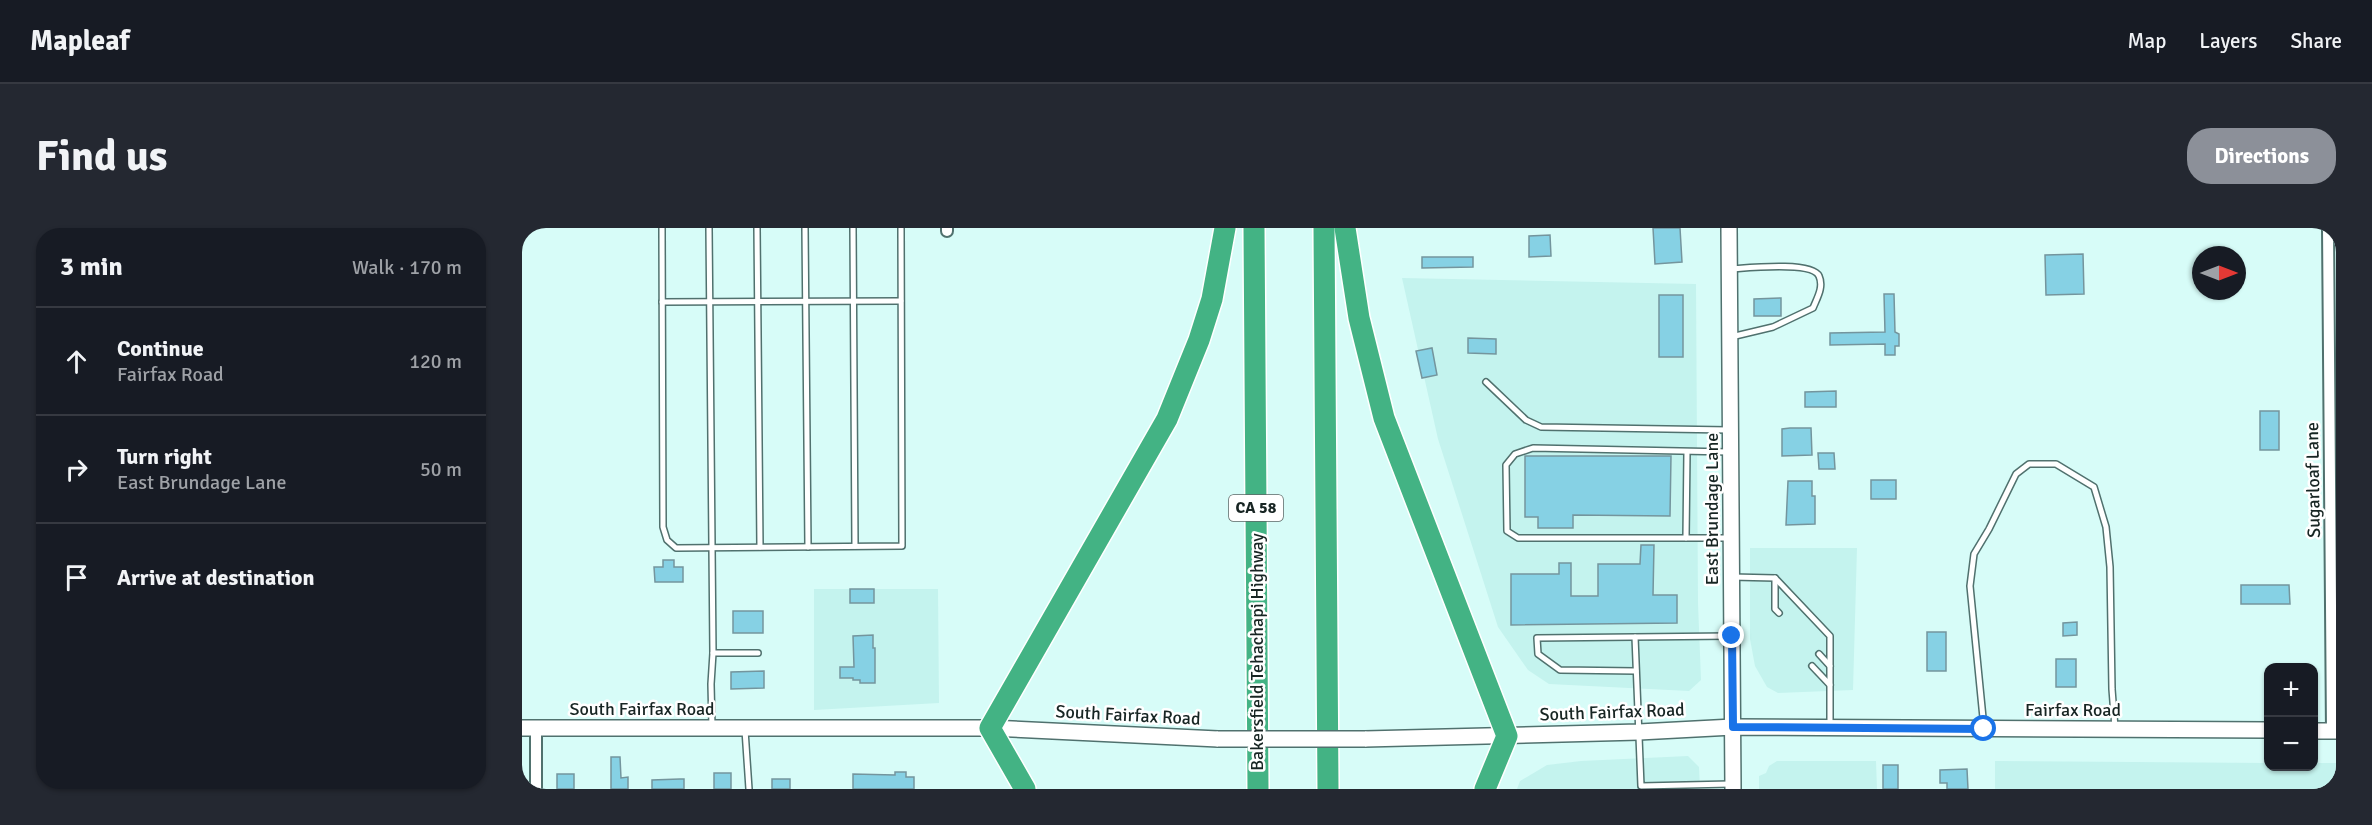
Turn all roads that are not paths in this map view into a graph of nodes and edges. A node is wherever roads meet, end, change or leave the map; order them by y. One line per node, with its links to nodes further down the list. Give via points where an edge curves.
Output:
1 (662, 228): 18 (lane)
2 (709, 228): 19 (lane)
3 (757, 228): 14 (lane)
4 (805, 228): 15 (lane)
5 (853, 228): 16 (lane)
6 (901, 228): 17 (lane)
7 (1225, 228): 47 (highway, via 1200,340 1167,419)
8 (1254, 228): 60 (highway, Bakersfield Tehachapi Highway / CA 58)
9 (1324, 228): 61 (highway)
10 (1345, 228): 55 (highway, via 1359,318 1384,418)
11 (1729, 228): 13 (main road, East Brundage Lane)
12 (2328, 228): 53 (street, Sugarloaf Lane)
13 (1729, 269): 20 (main road, East Brundage Lane); 20 (lane, via 1812,269 1819,275 1821,287 1813,308 1773,327)
14 (757, 301): 15 (lane); 19 (lane); 29 (lane)
15 (806, 301): 16 (lane); 30 (lane)
16 (854, 301): 17 (lane); 27 (lane)
17 (901, 301): 27 (lane, via 902,546)
18 (662, 302): 19 (lane); 28 (lane, via 663,527 667,540 676,548)
19 (710, 302): 28 (lane)
20 (1730, 337): 22 (main road, East Brundage Lane)
21 (1486, 382): 22 (lane, via 1526,420 1541,427)
22 (1731, 430): 24 (main road, East Brundage Lane)
23 (1687, 452): 24 (lane); 25 (lane); 25 (lane, via 1533,448 1515,454 1506,465 1507,531 1518,537)
24 (1731, 453): 26 (main road, East Brundage Lane)
25 (1686, 538): 26 (lane)
26 (1731, 538): 31 (main road, East Brundage Lane)
27 (855, 546): 30 (lane)
28 (712, 547): 29 (lane); 36 (lane)
29 (760, 547): 30 (lane)
30 (808, 547)
31 (1731, 577): 32 (lane); 34 (main road, East Brundage Lane)
32 (1774, 578): 33 (lane); 40 (lane, via 1830,636)
33 (1776, 613)
34 (1732, 636): 35 (lane); 43 (main road, East Brundage Lane)
35 (1635, 637): 41 (lane); 41 (lane, via 1537,638 1538,654 1560,670)
36 (713, 653): 37 (lane); 45 (lane)
37 (758, 653)
38 (1819, 654): 40 (lane)
39 (1812, 666): 42 (lane)
40 (1830, 666): 42 (lane)
41 (1636, 671): 54 (lane)
42 (1830, 685): 48 (lane)
43 (1733, 727): 48 (main road, Fairfax Road); 54 (main road, South Fairfax Road); 56 (main road, East Brundage Lane)
44 (529, 728): 45 (main road, South Fairfax Road); 57 (street)
45 (712, 728): 46 (main road, South Fairfax Road)
46 (745, 728): 47 (main road, South Fairfax Road); 58 (lane)
47 (990, 728): 55 (main road, South Fairfax Road, bridge, via 1218,739); 59 (highway)
48 (1830, 728): 49 (main road, Fairfax Road)
49 (1984, 729): 50 (main road, Fairfax Road); 50 (lane, via 1970,586 1974,554 2016,474 2029,464 2056,464 2094,487 2106,527)
50 (2116, 729): 51 (main road, Fairfax Road)
51 (2264, 730)
52 (2318, 731): 53 (main road)
53 (2334, 731)
54 (1639, 732): 55 (main road, South Fairfax Road); 56 (lane, via 1641,786)
55 (1507, 736): 62 (highway)
56 (1733, 786)
57 (536, 789)
58 (749, 789)
59 (1025, 789)
60 (1258, 789)
61 (1328, 789)
62 (1485, 789)

